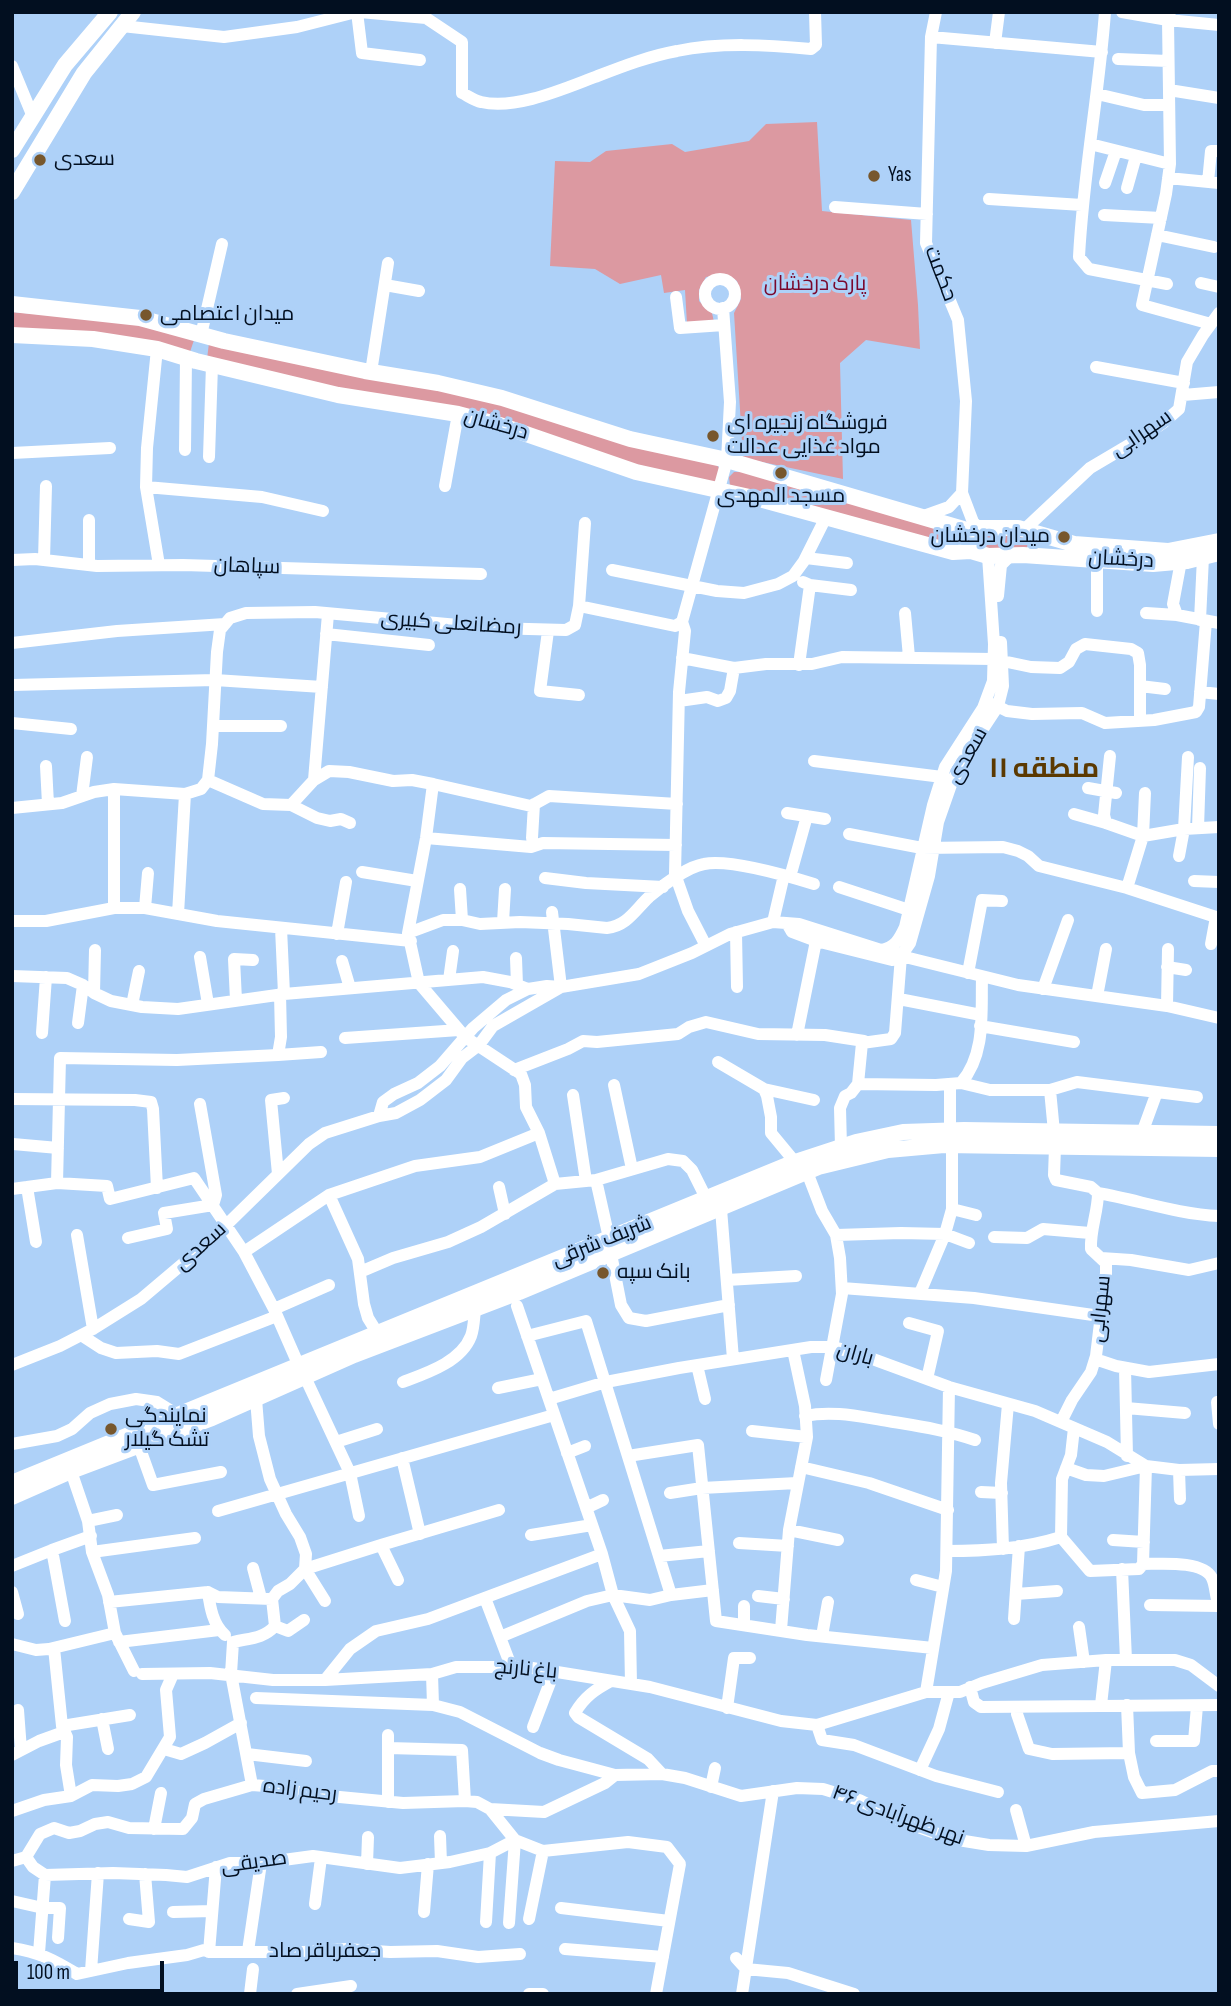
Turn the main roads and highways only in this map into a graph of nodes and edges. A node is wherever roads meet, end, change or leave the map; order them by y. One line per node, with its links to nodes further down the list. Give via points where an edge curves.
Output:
1 (110, 12): 3 (main road, via 65,65)
2 (133, 12): 4 (main road, via 84,73)
3 (12, 150)
4 (12, 192)
5 (12, 304): 7 (main road, درخشان, via 140,318)
6 (12, 335): 8 (main road, درخشان, via 93,339 157,349)
7 (201, 335): 8 (main road); 9 (main road, درخشان, via 502,398 631,439 727,460)
8 (198, 362): 12 (main road, درخشان, via 338,395 458,414 636,472 953,552)
9 (975, 530): 10 (main road); 12 (main road, via 967,542)
10 (1029, 531): 11 (main road, درخشان, via 1074,544 1168,551); 14 (main road, via 1033,546)
11 (1219, 541)
12 (971, 551): 14 (main road)
13 (1211, 555): 14 (main road, درخشان, via 1153,564)
14 (1016, 556)
15 (1219, 1134): 18 (main road, شریف شرقی)
16 (951, 1138): 17 (main road, شریف شرقی); 20 (main road, شریف شرقی); 20 (main road, شریف شرقی, via 903,1132 841,1147)
17 (1054, 1139): 18 (main road, شریف شرقی); 18 (main road, شریف شرقی, via 1142,1133)
18 (1181, 1141): 19 (main road, شریف شرقی)
19 (1219, 1149)
20 (801, 1167): 21 (main road, شریف شرقی, via 706,1198); 21 (main road, شریف شرقی, via 721,1209)
21 (610, 1246): 22 (main road, شریف شرقی)
22 (575, 1260): 23 (main road, شریف شرقی, via 378,1334); 23 (main road, شریف شرقی, via 475,1309)
23 (302, 1372): 24 (main road, شریف شرقی, via 178,1415); 25 (main road, شریف شرقی, via 212,1418)
24 (12, 1483)
25 (12, 1497)

